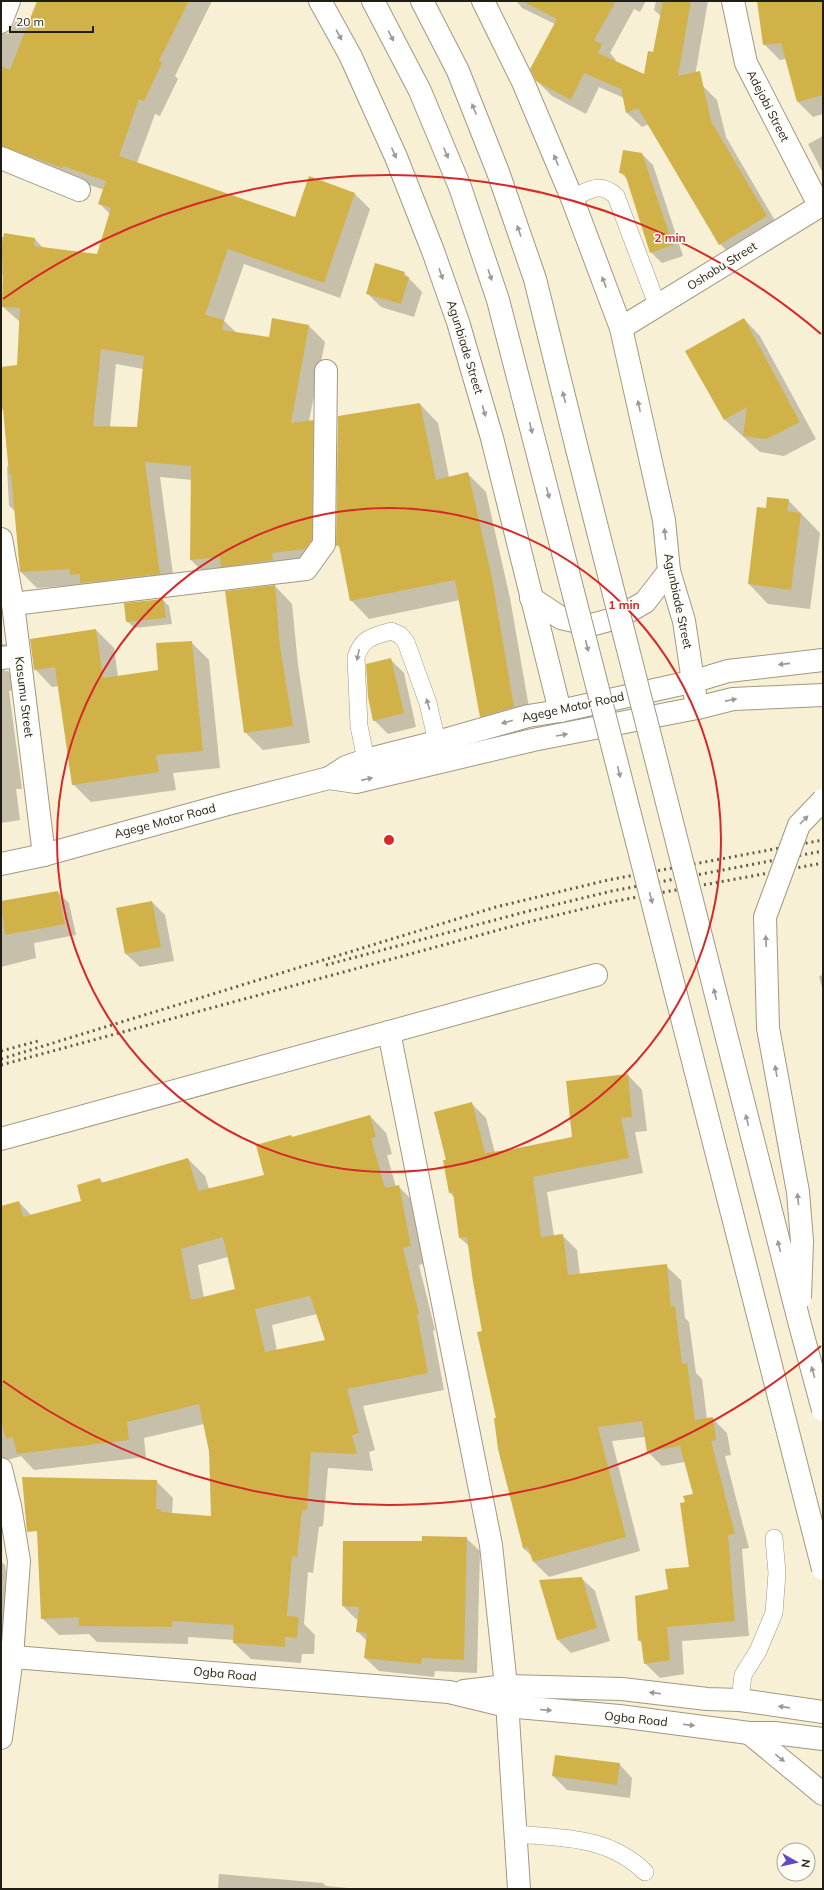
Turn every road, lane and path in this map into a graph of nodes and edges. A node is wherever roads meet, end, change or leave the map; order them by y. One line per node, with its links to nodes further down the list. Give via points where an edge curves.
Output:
1 (9, 1): 7 (main road)
2 (320, 1): 17 (main road, Agunbiade Street, one-way to 17, via 350,55 396,157 433,251 458,322 492,438)
3 (372, 1): 38 (main road, one-way to 38, bridge, via 420,91 460,187 498,300)
4 (422, 1): 34 (main road, one-way to 4, bridge, via 535,279 498,172 458,71)
5 (483, 1): 10 (main road, Agunbiade Street, one-way to 5, via 523,82)
6 (733, 1): 11 (main road, Adejobi Street, via 746,63)
7 (1, 22)
8 (1, 158): 9 (main road)
9 (79, 190)
10 (572, 198): 12 (lane, via 598,187 608,188 616,196); 13 (main road, Agunbiade Street, one-way to 10)
11 (821, 204): 12 (main road, Oshobu Street)
12 (658, 307): 13 (main road, Oshobu Street)
13 (621, 328): 16 (main road, Agunbiade Street, one-way to 13, via 664,520)
14 (326, 371): 18 (main road, via 324,544 306,569)
15 (1, 539): 18 (main road, Kasumu Street)
16 (669, 571): 17 (main road, via 645,602 617,618 591,624 561,618); 21 (main road, Agunbiade Street, via 684,621)
17 (531, 598): 24 (main road, Agunbiade Street)
18 (13, 604): 19 (main road, Kasumu Street)
19 (10, 657): 29 (main road, Kasumu Street)
20 (823, 660): 21 (main road, Agege Motor Road, one-way to 21, via 728,671)
21 (694, 681): 23 (main road, Agunbiade Street); 24 (main road, Agege Motor Road)
22 (823, 695): 23 (main road, Agege Motor Road, one-way to 22, via 733,699)
23 (697, 708): 27 (main road, Agege Motor Road, one-way to 23, via 356,782 533,740)
24 (560, 711): 25 (main road, Agege Motor Road, one-way to 25, via 528,716)
25 (437, 742): 26 (main road, Agege Motor Road); 26 (lane, one-way to 26, via 428,703 406,642 400,635 391,631 368,638 356,657 359,726)
26 (366, 760): 27 (main road, Agege Motor Road, via 346,767)
27 (329, 778): 29 (main road, Agege Motor Road)
28 (823, 800): 34 (main road, one-way to 28, bridge, via 802,1241 798,1192 768,1028 765,917 799,826)
29 (44, 855): 30 (main road, Agege Motor Road)
30 (1, 864)
31 (596, 975): 32 (main road)
32 (388, 1032): 33 (main road); 40 (main road, via 491,1545)
33 (1, 1139)
34 (798, 1322): 35 (main road, one-way to 34, bridge)
35 (823, 1410)
36 (1, 1469): 39 (main road, via 10,1506 18,1561)
37 (774, 1538): 41 (lane, via 777,1573 774,1613 758,1651 743,1675)
38 (823, 1569)
39 (7, 1657): 40 (main road, Ogba Road); 44 (main road)
40 (507, 1696): 41 (main road, Ogba Road, one-way to 40, via 707,1699 622,1689); 43 (main road, Ogba Road, one-way to 43, via 619,1716); 47 (main road)
41 (740, 1700): 42 (main road, Ogba Road, one-way to 41)
42 (823, 1712)
43 (750, 1733): 45 (main road, Ogba Road); 46 (main road, one-way to 46)
44 (1, 1738)
45 (823, 1739)
46 (823, 1794)
47 (515, 1834): 48 (lane, via 580,1839 603,1846 634,1862); 49 (main road)
48 (645, 1872)
49 (519, 1889)

